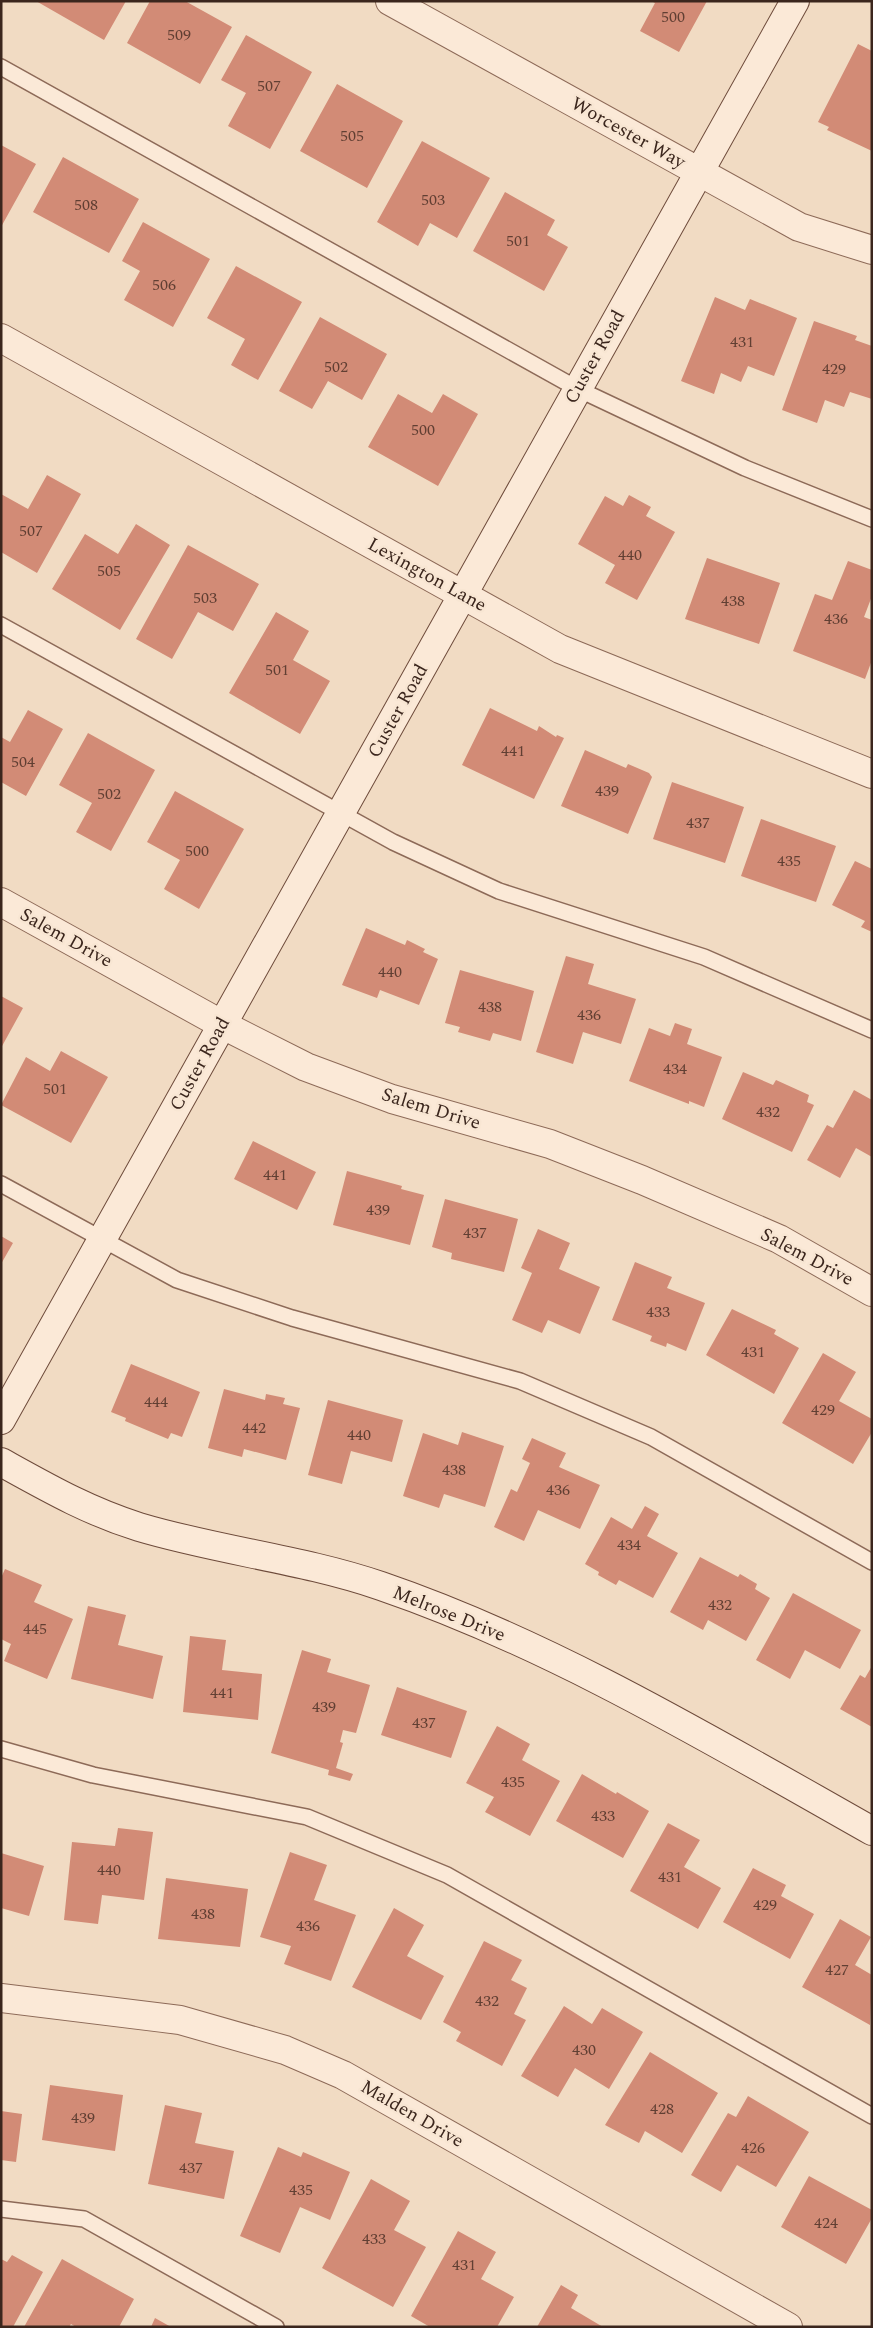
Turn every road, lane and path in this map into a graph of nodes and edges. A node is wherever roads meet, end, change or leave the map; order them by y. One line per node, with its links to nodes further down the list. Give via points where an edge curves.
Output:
1 (390, 1): 4 (street, Worcester Way)
2 (795, 1): 4 (street, Custer Road)
3 (1, 66): 7 (lane)
4 (699, 172): 5 (street, Worcester Way, via 799,227); 7 (street, Custer Road)
5 (872, 250)
6 (1, 338): 9 (street, Lexington Lane)
7 (578, 388): 8 (lane, via 745,468); 9 (street, Custer Road)
8 (872, 519)
9 (462, 595): 11 (street, Lexington Lane, via 560,649); 12 (street, Custer Road)
10 (1, 625): 12 (lane)
11 (872, 774)
12 (341, 813): 14 (street, Custer Road); 15 (lane, via 393,842 499,891 704,957)
13 (1, 902): 14 (street, Salem Drive)
14 (223, 1025): 17 (street, Custer Road); 18 (street, Salem Drive, via 306,1067 392,1099 550,1144 642,1180 779,1239)
15 (872, 1030)
16 (1, 1184): 17 (lane)
17 (102, 1240): 19 (street, Custer Road); 21 (lane, via 177,1280 292,1318 520,1381 651,1437)
18 (872, 1292)
19 (1, 1420)
20 (1, 1462): 23 (street, Melrose Drive, via 79,1506 138,1527 196,1543 329,1571 431,1605 550,1656 729,1750)
21 (872, 1562)
22 (1, 1749): 25 (lane, via 93,1775 308,1817 447,1874)
23 (872, 1831)
24 (1, 1998): 28 (street, Malden Drive, via 180,2020 285,2050 343,2075)
25 (872, 2116)
26 (1, 2209): 27 (lane, via 84,2218)
27 (276, 2327)
28 (788, 2327)

